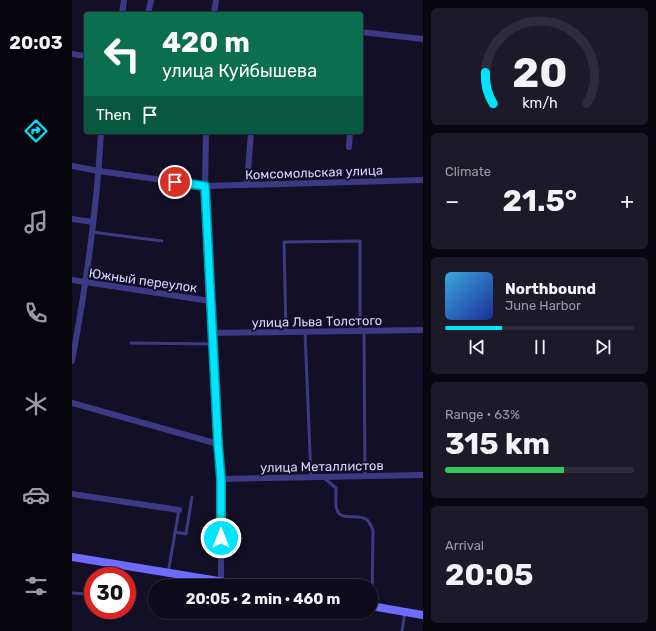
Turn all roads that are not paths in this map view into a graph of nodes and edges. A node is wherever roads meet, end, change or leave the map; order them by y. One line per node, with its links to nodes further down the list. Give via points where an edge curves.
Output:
1 (124, 0): 4 (street)
2 (151, 0): 5 (street)
3 (216, 0): 6 (street)
4 (122, 12)
5 (148, 12)
6 (214, 12)
7 (363, 32): 8 (street)
8 (423, 39)
9 (72, 54): 10 (street)
10 (84, 56)
11 (101, 134): 17 (street)
12 (206, 134): 20 (street)
13 (251, 134): 19 (street)
14 (350, 134): 15 (street)
15 (349, 146)
16 (72, 166): 17 (street, Комсомольская улица)
17 (99, 171): 20 (street, Комсомольская улица); 22 (street)
18 (423, 180): 19 (street, Комсомольская улица)
19 (247, 185): 20 (street, Комсомольская улица)
20 (205, 186): 27 (street)
21 (72, 219): 22 (street)
22 (94, 222): 23 (street)
23 (92, 232): 24 (lane); 26 (street)
24 (162, 241)
25 (72, 280): 26 (street, Южный переулок)
26 (85, 282): 27 (street, Южный переулок); 33 (street)
27 (210, 301): 31 (street)
28 (423, 330): 30 (street, улица Льва Толстого)
29 (305, 332): 30 (street, улица Льва Толстого); 32 (street, улица Льва Толстого); 41 (lane)
30 (362, 332): 32 (lane, via 360,241 284,242); 40 (lane)
31 (212, 333): 32 (street, улица Льва Толстого); 35 (street)
32 (286, 333)
33 (74, 340): 36 (street)
34 (131, 343): 35 (lane)
35 (213, 344): 38 (street)
36 (72, 362)
37 (72, 403): 38 (street)
38 (218, 444): 43 (street)
39 (423, 475): 40 (street, улица Металлистов)
40 (365, 476): 42 (street, улица Металлистов)
41 (311, 477): 42 (street, улица Металлистов); 43 (street, улица Металлистов)
42 (323, 477): 52 (lane, via 336,488 337,511 340,515 366,519 373,530)
43 (221, 479): 51 (street)
44 (72, 494): 46 (street)
45 (192, 497): 47 (lane, via 186,534)
46 (179, 510): 47 (lane)
47 (175, 532): 49 (lane)
48 (72, 557): 49 (street)
49 (168, 573): 50 (street)
50 (208, 579)
51 (221, 579)
52 (372, 579)
53 (72, 593): 54 (lane)
54 (84, 594)
55 (378, 607): 56 (street)
56 (405, 612): 57 (street); 58 (lane)
57 (423, 615)
58 (402, 631)

